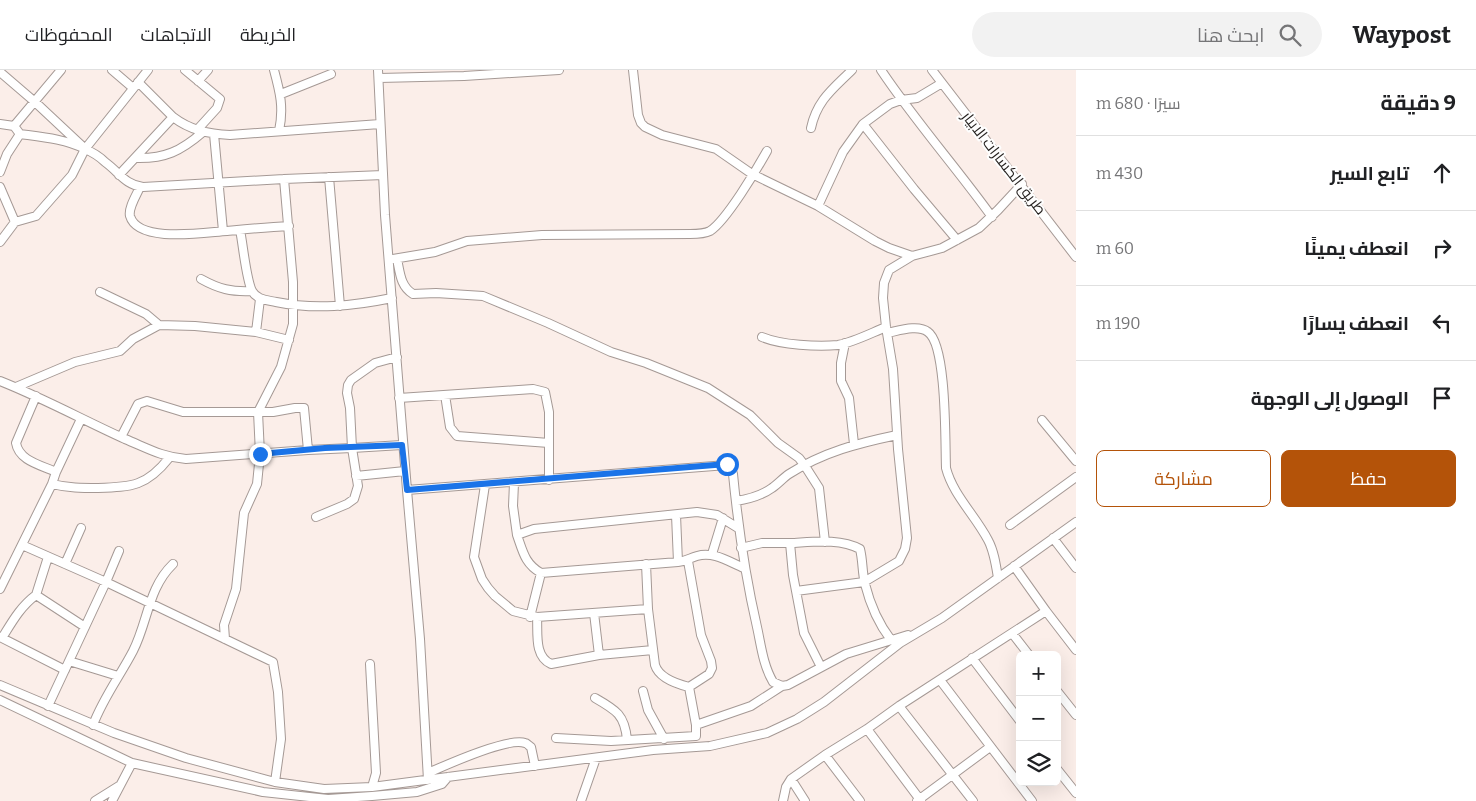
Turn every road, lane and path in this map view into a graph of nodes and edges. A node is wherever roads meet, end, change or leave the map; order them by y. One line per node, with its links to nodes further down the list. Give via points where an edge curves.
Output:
1 (61, 70): 21 (street)
2 (112, 70): 18 (street)
3 (148, 70): 18 (street)
4 (185, 70): 16 (street)
5 (208, 70): 16 (street)
6 (274, 70): 19 (street)
7 (559, 70): 13 (street)
8 (633, 70): 36 (street, via 638,115 645,127 662,135 716,149)
9 (852, 70): 27 (street, via 818,107)
10 (881, 70): 20 (street)
11 (932, 70): 17 (street, طريق الكسارات الابيار)
12 (0, 71): 21 (street)
13 (464, 73): 15 (street)
14 (330, 74): 19 (street)
15 (378, 74): 24 (street)
16 (198, 81): 28 (street, via 220,100)
17 (942, 83): 20 (street, via 917,98); 42 (street, طريق الكسارات الابيار)
18 (136, 86): 22 (street); 32 (street)
19 (281, 94): 29 (street)
20 (901, 100): 25 (street); 46 (street)
21 (35, 102): 26 (street); 32 (street)
22 (173, 117): 28 (street); 34 (street)
23 (0, 124): 26 (street)
24 (380, 124): 29 (street); 38 (street)
25 (863, 124): 45 (street, via 843,152); 51 (street)
26 (14, 126): 30 (street)
27 (811, 128)
28 (200, 131): 31 (street); 34 (street, via 177,152 153,158)
29 (279, 131): 31 (street)
30 (20, 134): 32 (street, via 58,139); 35 (street)
31 (214, 134): 41 (street)
32 (85, 149): 37 (street); 47 (street, via 72,175 36,216)
33 (767, 151): 36 (street)
34 (135, 158): 37 (street)
35 (0, 172)
36 (752, 174): 45 (street); 55 (street, via 716,226 706,232 542,235 467,241 435,252)
37 (119, 175): 44 (street)
38 (383, 175): 39 (street); 55 (street)
39 (329, 177): 40 (street); 62 (street)
40 (284, 179): 41 (street); 48 (street)
41 (218, 184): 44 (street); 50 (street)
42 (1022, 184): 46 (street); 54 (street, طريق الكسارات الابيار)
43 (0, 187): 47 (street)
44 (140, 187): 50 (street, via 130,212 133,221 142,228 183,236)
45 (818, 206): 53 (street, via 875,242)
46 (992, 217): 51 (street)
47 (14, 222): 52 (street)
48 (289, 226): 49 (street); 61 (street)
49 (240, 230): 50 (street); 57 (street)
50 (223, 231)
51 (957, 240): 53 (street, via 942,248)
52 (0, 242)
53 (912, 256): 64 (street, via 889,270 886,277 883,298)
54 (1076, 257)
55 (393, 259): 59 (street); 88 (street, via 401,279 413,294 483,296 611,352 708,388 750,415)
56 (201, 278): 57 (street, via 217,288)
57 (252, 291): 60 (street)
58 (100, 292): 63 (street, via 146,314)
59 (392, 298): 62 (street); 69 (street)
60 (260, 299): 61 (street); 65 (street)
61 (292, 304): 62 (street); 67 (street, via 293,324)
62 (340, 306)
63 (160, 325): 65 (street); 71 (street, via 133,338 120,351 75,362)
64 (886, 330): 68 (street); 78 (street, via 893,368); 124 (street, via 922,329 934,338 943,382 949,481 987,539)
65 (256, 332): 67 (street)
66 (762, 338): 68 (street, via 788,344)
67 (288, 340): 75 (street, via 281,367)
68 (845, 343): 81 (street, via 841,381 849,398)
69 (397, 357): 74 (street); 83 (street, via 375,363 350,380 347,393)
70 (0, 380): 71 (street)
71 (16, 387): 73 (street)
72 (445, 395): 74 (street); 80 (street, via 450,427 458,436); 80 (street, via 533,389 545,392)
73 (36, 396): 76 (street); 90 (street, via 16,443 17,450 26,459)
74 (399, 398): 82 (street)
75 (258, 412): 79 (street, via 183,412 147,401 138,404); 84 (street, via 304,408); 85 (street)
76 (81, 419): 79 (street); 90 (street)
77 (1042, 420): 87 (street)
78 (897, 435): 81 (street); 126 (street, via 907,538 905,550 899,561)
79 (121, 437): 86 (street)
80 (549, 443): 93 (street)
81 (854, 444): 88 (street)
82 (402, 445): 83 (street); 89 (street)
83 (352, 448): 84 (street); 91 (street)
84 (308, 450): 85 (street)
85 (260, 454): 86 (street); 139 (street, via 257,484 244,513 236,589 224,625)
86 (169, 458): 95 (street, via 153,475 128,486 82,489)
87 (1076, 462)
88 (805, 466): 98 (street, via 770,490); 108 (street, via 819,488)
89 (405, 471): 91 (street); 97 (street)
90 (56, 472): 95 (street)
91 (356, 476): 100 (street, via 358,486 354,499)
92 (1076, 477): 103 (street)
93 (550, 480): 94 (street); 98 (street, via 727,464 733,474)
94 (514, 483): 96 (street); 106 (street)
95 (52, 484): 110 (street)
96 (485, 485): 97 (street); 134 (street, via 474,557 476,567 495,596 513,611)
97 (407, 490): 178 (street)
98 (736, 501): 105 (street)
99 (676, 515): 101 (street, via 697,512); 106 (street, via 534,529); 116 (street)
100 (316, 517)
101 (723, 518): 105 (street); 113 (street)
102 (1076, 522): 107 (street)
103 (1010, 525)
104 (81, 528): 117 (street)
105 (738, 528): 111 (street)
106 (517, 535): 123 (street, via 531,567)
107 (1053, 538): 120 (street); 122 (street)
108 (825, 542): 109 (street); 126 (street, via 860,549)
109 (790, 544): 111 (street, via 762,543); 128 (street)
110 (22, 545): 114 (street); 127 (street)
111 (741, 548): 121 (street)
112 (119, 551): 125 (street)
113 (712, 554): 115 (street); 121 (street)
114 (48, 557): 117 (street); 129 (street)
115 (688, 561): 116 (street); 154 (street, via 701,635 712,668 709,674)
116 (678, 562): 119 (street)
117 (65, 564): 125 (street)
118 (173, 564): 130 (street, via 158,580)
119 (646, 564): 123 (street); 131 (street)
120 (1014, 566): 124 (street); 132 (street)
121 (744, 568): 153 (street, via 768,674 773,682)
122 (1076, 568)
123 (541, 573): 134 (street)
124 (998, 578): 136 (street)
125 (106, 582): 130 (street); 135 (street)
126 (864, 582): 128 (street); 140 (street, via 875,615)
127 (0, 589)
128 (796, 591): 148 (street, via 804,633)
129 (36, 595): 135 (street); 138 (street, via 17,613)
130 (149, 604): 139 (street); 150 (street, via 134,650)
131 (648, 609): 133 (street); 141 (street)
132 (1046, 611): 137 (street); 142 (street)
133 (594, 613): 134 (street); 144 (street)
134 (533, 617): 144 (street, via 539,653 545,661 551,664)
135 (86, 627): 146 (street)
136 (915, 633): 140 (street); 170 (street, via 797,719 767,733)
137 (1012, 633): 143 (street); 145 (street)
138 (1, 638): 149 (street)
139 (225, 640): 181 (street, via 273,662 281,739)
140 (891, 640): 148 (street, via 846,654)
141 (653, 650): 144 (street); 154 (street, via 657,671 675,683)
142 (1076, 650)
143 (1026, 651)
144 (599, 655)
145 (972, 658): 151 (street); 162 (street)
146 (69, 661): 149 (street); 150 (street)
147 (370, 664): 183 (street, via 376,772)
148 (821, 667): 153 (street)
149 (65, 670): 159 (street)
150 (118, 676): 163 (street)
151 (940, 680): 160 (street); 171 (street)
152 (0, 685): 159 (street)
153 (782, 686): 164 (street, via 751,706)
154 (689, 687): 164 (street)
155 (643, 691): 168 (street, via 648,710)
156 (1061, 696): 161 (street)
157 (595, 698): 169 (street, via 620,715)
158 (0, 700): 174 (street)
159 (48, 706): 163 (street)
160 (899, 706): 165 (street); 177 (street)
161 (1076, 715)
162 (1016, 717)
163 (93, 725): 181 (street, via 186,758)
164 (696, 725): 166 (street)
165 (867, 729): 172 (street); 185 (street)
166 (696, 736): 168 (street); 170 (street)
167 (556, 738): 169 (street)
168 (664, 739): 169 (street)
169 (627, 740)
170 (697, 746): 173 (street)
171 (990, 747): 177 (street); 193 (street)
172 (825, 755): 180 (street); 191 (street)
173 (596, 758): 175 (street); 188 (street)
174 (132, 763): 179 (street, via 262,792 328,799 417,792 442,784); 182 (street)
175 (535, 766): 178 (street, via 531,747 516,742 500,745); 179 (street)
176 (1061, 774): 184 (street)
177 (953, 775): 185 (street); 192 (street)
178 (428, 776): 179 (street); 183 (street)
179 (449, 777)
180 (791, 778): 189 (street); 190 (street)
181 (275, 782): 183 (street, via 324,789)
182 (121, 785): 186 (street); 187 (street)
183 (372, 787)
184 (1076, 793)
185 (919, 800)
186 (96, 801)
187 (112, 801)
188 (581, 801)
189 (783, 801)
190 (805, 801)
191 (860, 801)
192 (973, 801)
193 (1032, 801)

